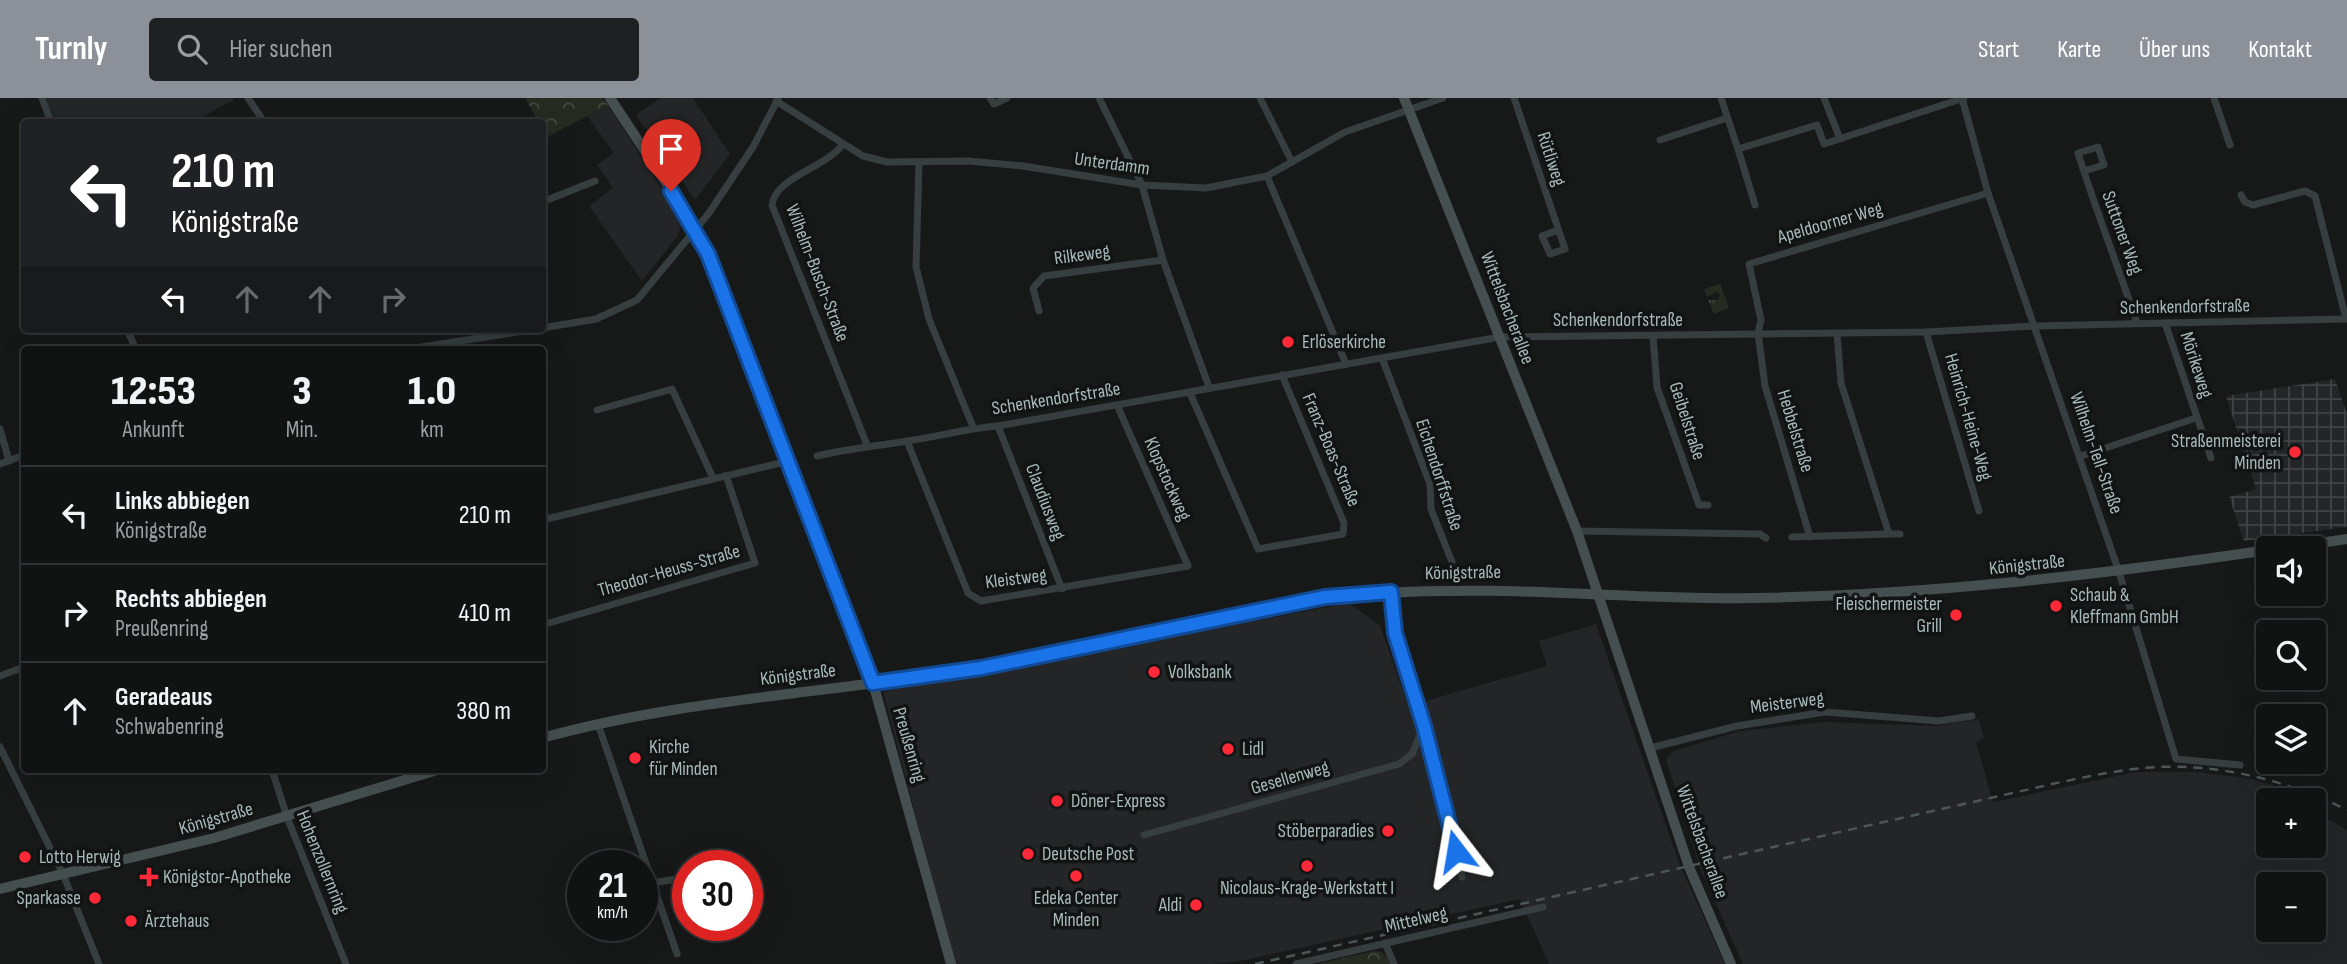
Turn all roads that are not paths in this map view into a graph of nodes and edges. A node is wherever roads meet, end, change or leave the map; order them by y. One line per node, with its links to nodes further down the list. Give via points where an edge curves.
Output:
1 (42, 98): 17 (street)
2 (248, 98): 18 (street)
3 (610, 98): 36 (main road, Preußenring)
4 (990, 98): 5 (street, via 993,104)
5 (1007, 98)
6 (1099, 98): 31 (street)
7 (1260, 98): 27 (street)
8 (1443, 98): 15 (street, Unterdamm)
9 (1514, 98): 37 (street, Rütliweg)
10 (1721, 98): 16 (street)
11 (1824, 98): 19 (street)
12 (1963, 98): 21 (street); 32 (street, Wilhelm-Tell-Straße)
13 (2214, 98): 24 (street)
14 (778, 100): 23 (street, Unterdamm); 36 (street, via 753,147)
15 (1407, 103): 27 (street, Unterdamm); 50 (main road, Wittelsbacherallee)
16 (1727, 118): 22 (street); 25 (street)
17 (50, 119)
18 (262, 119)
19 (1832, 120): 20 (street); 21 (street)
20 (1817, 125): 21 (street, via 1825,144); 25 (street)
21 (1840, 139)
22 (1660, 140)
23 (843, 144): 26 (street, Unterdamm, via 874,159); 64 (street, Wilhelm-Busch-Straße, via 834,157 781,186 772,205)
24 (2230, 145)
25 (1738, 149): 35 (street)
26 (919, 162): 31 (street, Unterdamm, via 1023,166); 61 (street, via 916,267 929,319)
27 (1292, 162): 29 (street, Unterdamm)
28 (2084, 171): 28 (street, Suttoner Weg, via 2078,153 2098,147 2104,165); 41 (street, Suttoner Weg)
29 (1267, 176): 31 (street, Unterdamm, via 1206,188); 53 (street)
30 (594, 181): 34 (street)
31 (1142, 185): 38 (street)
32 (1988, 193): 43 (street, Wilhelm-Tell-Straße); 47 (street, Apeldoorner Weg, via 1749,264 1761,320)
33 (2241, 195): 40 (street, via 2253,205 2305,191 2315,196)
34 (546, 200)
35 (1755, 205)
36 (696, 228): 44 (street, via 651,285 627,307 596,319); 70 (main road, Preußenring)
37 (1558, 230)
38 (1163, 260): 39 (street, Rilkeweg, via 1044,276 1033,288); 55 (street)
39 (1040, 311)
40 (2346, 319): 42 (street, Schenkendorfstraße)
41 (2137, 323): 42 (street, Schenkendorfstraße); 43 (street, Schenkendorfstraße)
42 (2165, 323): 59 (street, Mörikeweg)
43 (2036, 326): 45 (street, Schenkendorfstraße); 66 (street, Wilhelm-Tell-Straße)
44 (546, 327)
45 (1926, 332): 48 (street, Schenkendorfstraße); 75 (street, Heinrich-Heine-Weg)
46 (507, 333): 51 (street)
47 (1758, 333): 48 (street, Schenkendorfstraße); 49 (street, Schenkendorfstraße); 81 (street, Hebbelstraße, via 1765,386)
48 (1837, 334): 78 (street, via 1841,383)
49 (1653, 336): 50 (street, Schenkendorfstraße); 74 (street, Geibelstraße, via 1657,387 1699,505)
50 (1500, 337): 52 (street, Schenkendorfstraße); 77 (main road, Wittelsbacherallee)
51 (427, 346)
52 (1382, 358): 53 (street, Schenkendorfstraße); 86 (street, Eichendorffstraße, via 1430,484 1432,509)
53 (1346, 364): 54 (street, Schenkendorfstraße)
54 (1282, 375): 55 (street, Schenkendorfstraße); 56 (street, Franz-Boas-Straße, via 1344,523 1343,534 1258,549)
55 (1209, 387): 56 (street, Schenkendorfstraße)
56 (1190, 393): 57 (street, Schenkendorfstraße)
57 (1117, 405): 60 (street, Schenkendorfstraße); 87 (street, Klopstockweg)
58 (597, 410): 73 (street, via 672,390)
59 (2196, 418): 66 (street, Mörikeweg); 68 (street, Mörikeweg)
60 (998, 426): 61 (street, Schenkendorfstraße); 89 (street, Claudiusweg)
61 (973, 427): 63 (street, Schenkendorfstraße)
62 (0, 429): 69 (street)
63 (907, 441): 64 (street, Schenkendorfstraße); 89 (street, Kleistweg, via 968,593 981,601)
64 (867, 445): 65 (street, Schenkendorfstraße)
65 (817, 456)
66 (2081, 456): 88 (street, Wilhelm-Tell-Straße)
67 (21, 457): 69 (street)
68 (2211, 458)
69 (9, 461): 71 (street)
70 (789, 461): 72 (street); 95 (main road, Preußenring)
71 (0, 464)
72 (726, 475): 73 (street); 92 (street, Theodor-Heuss-Straße, via 755,562)
73 (713, 478): 76 (street)
74 (1708, 505)
75 (1979, 511)
76 (546, 519)
77 (1577, 531): 82 (street, via 1760,534); 91 (main road, Wittelsbacherallee)
78 (1889, 534): 79 (street); 81 (street)
79 (1900, 534)
80 (1792, 537): 81 (street)
81 (1810, 537)
82 (1766, 538)
83 (2347, 539): 84 (main road)
84 (2326, 542)
85 (2256, 552): 88 (main road, Königstraße)
86 (1452, 562)
87 (1188, 566): 89 (street, Kleistweg)
88 (2119, 572): 91 (main road, Königstraße, via 2001,585 1765,598); 102 (street, Wilhelm-Tell-Straße, via 2176,759)
89 (1062, 589)
90 (1391, 592): 91 (main road, Königstraße); 95 (main road, Königstraße, via 1325,597 981,668); 98 (street, via 1395,633)
91 (1598, 592): 101 (main road, Wittelsbacherallee)
92 (546, 624)
93 (21, 668): 94 (street)
94 (0, 676)
95 (873, 683): 97 (main road, Königstraße, via 680,708); 117 (main road, Preußenring)
96 (1972, 716): 101 (street, Meisterweg, via 1939,721 1825,712 1737,726)
97 (598, 724): 99 (main road, Königstraße); 107 (street)
98 (1424, 726): 106 (street, Gesellenweg, via 1412,754 1399,764); 109 (street)
99 (546, 737)
100 (0, 747): 108 (street)
101 (1650, 748): 120 (main road, Wittelsbacherallee, via 1692,875)
102 (2240, 765)
103 (273, 773): 105 (street, Hohenzollernring)
104 (427, 773): 105 (main road, Königstraße)
105 (287, 817): 108 (main road, Königstraße); 116 (street, Hohenzollernring)
106 (1144, 835)
107 (641, 850)
108 (63, 874): 110 (main road, Königstraße); 115 (street)
109 (1462, 877)
110 (0, 889)
111 (658, 900): 114 (street)
112 (1543, 907): 113 (street, Mittelweg)
113 (1385, 943): 118 (street, Mittelweg); 119 (street)
114 (677, 954)
115 (99, 964)
116 (346, 964)
117 (951, 964)
118 (1296, 964)
119 (1394, 964)
120 (1731, 964)

